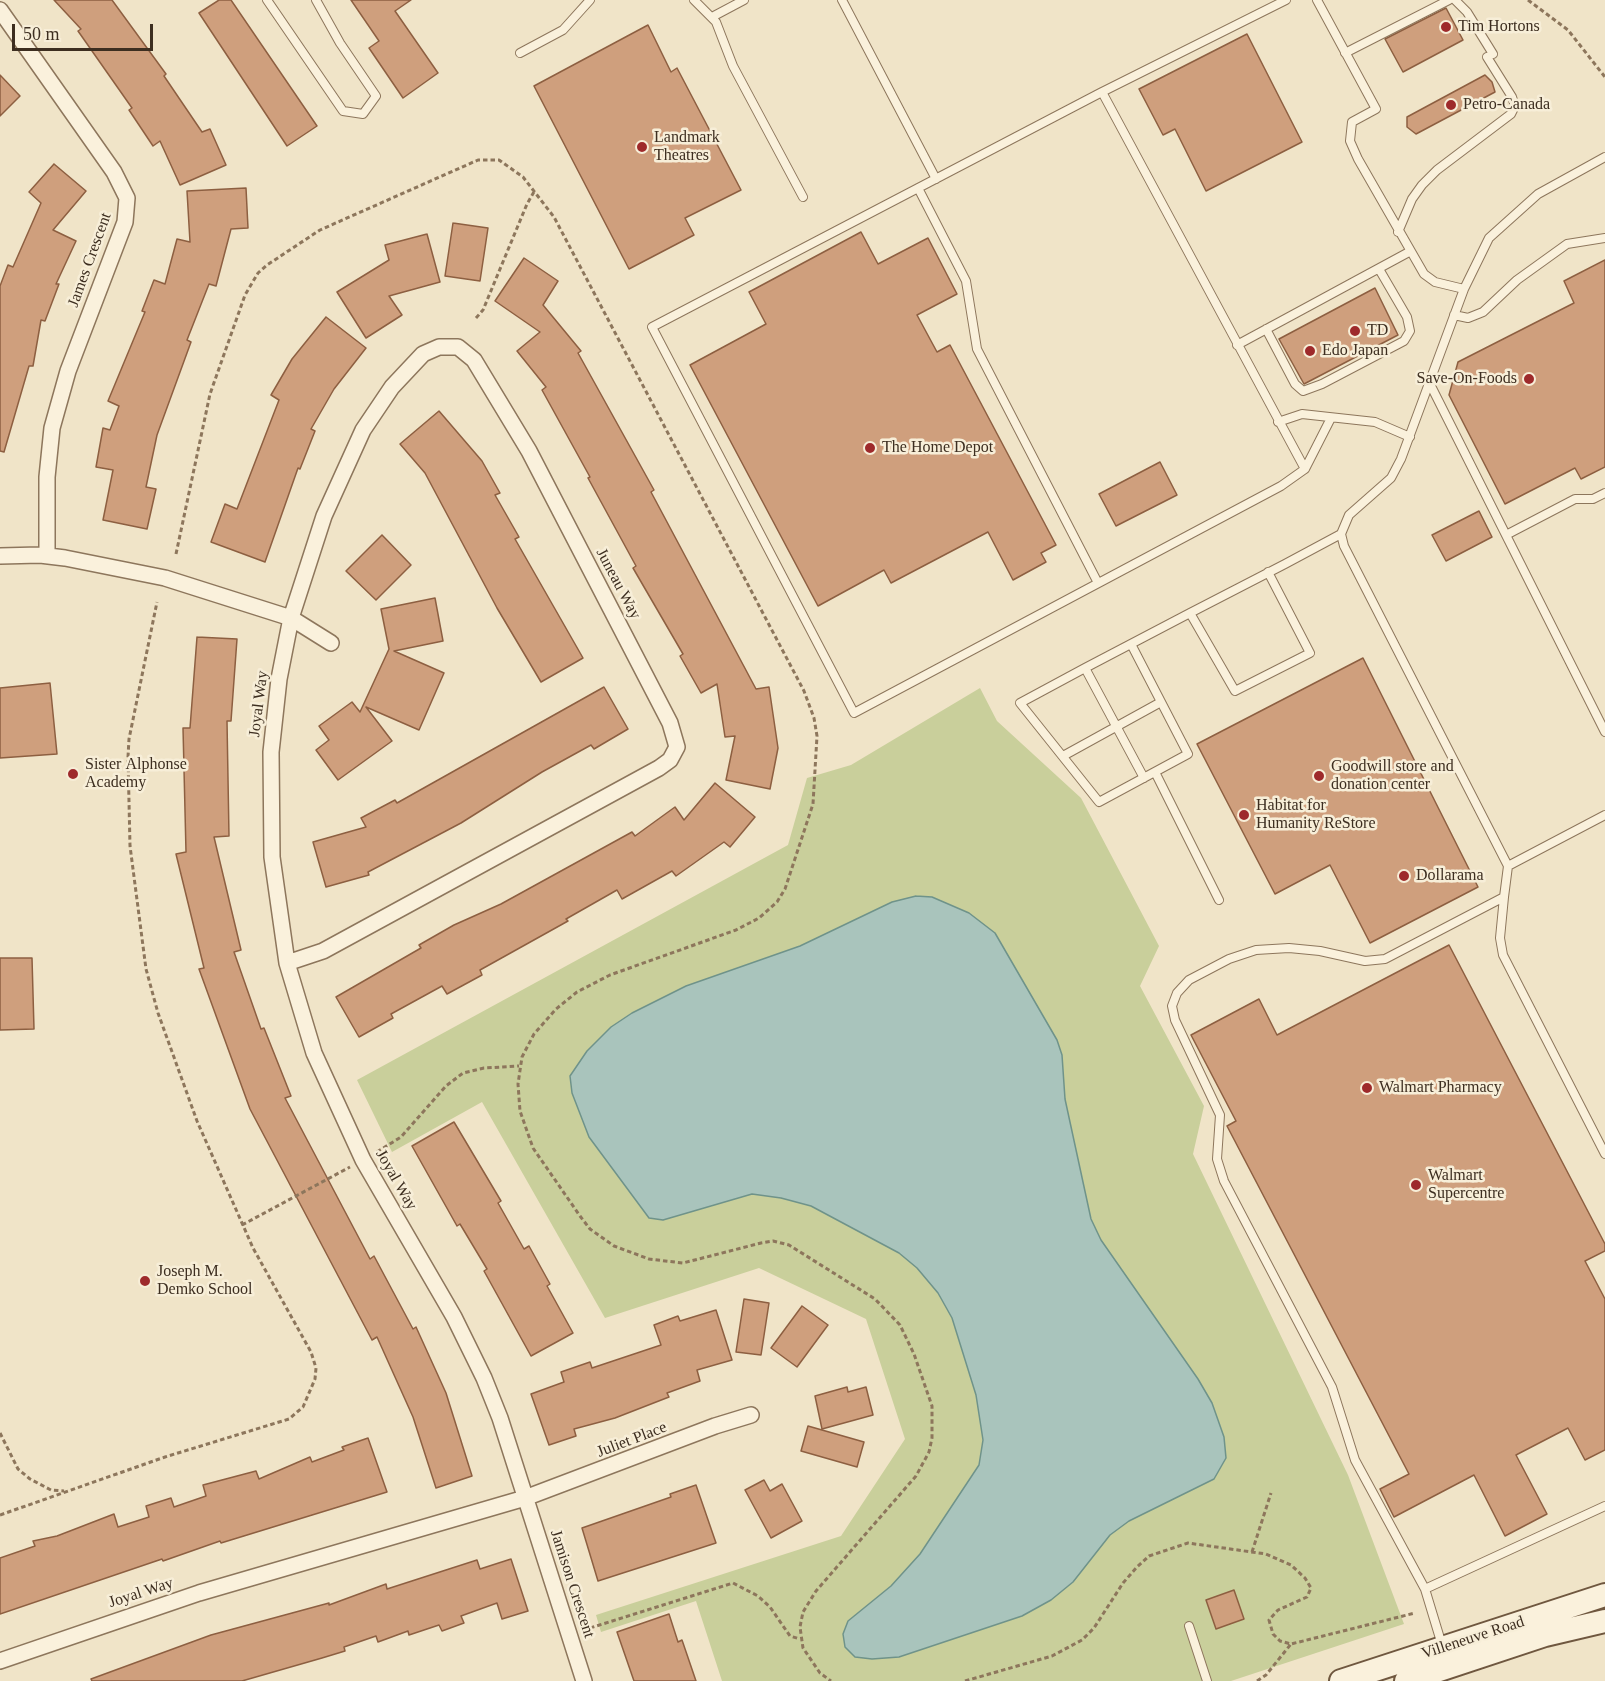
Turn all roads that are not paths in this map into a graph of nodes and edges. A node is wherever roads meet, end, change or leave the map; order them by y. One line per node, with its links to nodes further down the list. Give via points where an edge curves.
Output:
1 (267, 0): 2 (lane, via 343,111 363,114 376,96)
2 (316, 0)
3 (590, 0): 14 (lane, via 563,30)
4 (694, 0): 12 (lane)
5 (744, 0): 12 (lane)
6 (842, 0): 17 (lane)
7 (1286, 0): 15 (lane)
8 (1317, 0): 13 (lane)
9 (1449, 0): 13 (lane)
10 (1455, 0): 20 (lane, via 1467,12 1515,106 1511,114 1422,185)
11 (0, 9): 37 (street, James Crescent, via 114,172 127,198 125,222 68,371 52,428)
12 (712, 17): 19 (lane, via 733,66)
13 (1345, 52): 20 (lane, via 1376,108 1352,122 1350,141)
14 (520, 53)
15 (1102, 92): 17 (lane); 27 (lane)
16 (1605, 157): 24 (lane, via 1538,194 1510,216 1489,238)
17 (936, 179): 18 (lane)
18 (918, 188): 39 (lane, via 966,281 977,349); 39 (lane, via 652,327 854,713)
19 (803, 197)
20 (1398, 232): 22 (lane)
21 (1605, 238): 25 (lane, via 1567,244 1517,280 1483,312 1468,318)
22 (1409, 252): 23 (lane); 24 (lane, via 1424,274 1435,282)
23 (1379, 269): 26 (lane); 26 (lane, via 1407,317 1410,331 1404,341 1303,391 1295,384)
24 (1464, 289): 25 (lane)
25 (1454, 315): 28 (lane)
26 (1266, 329): 27 (lane)
27 (1237, 345): 30 (lane)
28 (1429, 382): 31 (lane); 35 (lane)
29 (1331, 418): 30 (lane, via 1302,414); 31 (lane, via 1375,422); 32 (lane)
30 (1278, 422): 32 (lane)
31 (1410, 437): 34 (lane, via 1391,477 1349,514)
32 (1305, 469): 39 (lane, via 1281,486)
33 (1605, 492): 35 (lane, via 1593,499 1575,499)
34 (1341, 534): 38 (lane); 52 (lane)
35 (1506, 535): 47 (lane)
36 (0, 556): 37 (street)
37 (46, 556): 41 (street, via 165,578)
38 (1268, 572): 40 (lane); 40 (lane, via 1310,653 1235,691)
39 (1098, 583)
40 (1190, 613): 43 (lane)
41 (291, 618): 42 (street); 55 (street, Joyal Way, via 276,702 270,786 272,857); 55 (street, Juneau Way, via 324,516 363,429 392,387 423,354 439,347 458,347 474,360 528,451 670,723 677,747 670,760 659,768 323,951)
42 (331, 643)
43 (1131, 644): 44 (lane); 45 (lane)
44 (1085, 668): 46 (lane); 48 (lane, via 1020,703)
45 (1161, 702): 46 (lane); 49 (lane, via 1188,754)
46 (1117, 727): 48 (lane); 50 (lane)
47 (1605, 732)
48 (1063, 756): 50 (lane, via 1099,802)
49 (1155, 772): 50 (lane); 54 (lane)
50 (1144, 778)
51 (1605, 815): 52 (lane)
52 (1508, 866): 53 (lane)
53 (1504, 897): 56 (lane, via 1500,938 1503,955); 60 (lane, via 1385,959 1365,961 1289,948 1256,950 1189,980 1172,1006 1175,1020 1221,1115 1217,1159 1224,1180 1332,1387 1355,1460)
54 (1219, 900)
55 (288, 963): 58 (street, Joyal Way, via 304,1026 325,1081 363,1160 476,1359 500,1418)
56 (1605, 1154)
57 (751, 1415): 58 (street, Juliet Place)
58 (525, 1498): 65 (street, Joyal Way, via 199,1593); 66 (street, Jamison Crescent)
59 (1605, 1506): 60 (lane)
60 (1425, 1589): 64 (lane)
61 (1605, 1596): 64 (main road, Villeneuve Road)
62 (1605, 1621): 64 (main road, Villeneuve Road)
63 (1189, 1626): 67 (lane)
64 (1446, 1657): 68 (main road, Villeneuve Road); 69 (main road, Villeneuve Road)
65 (0, 1661)
66 (584, 1681)
67 (1207, 1681)
68 (1341, 1681)
69 (1406, 1681)

